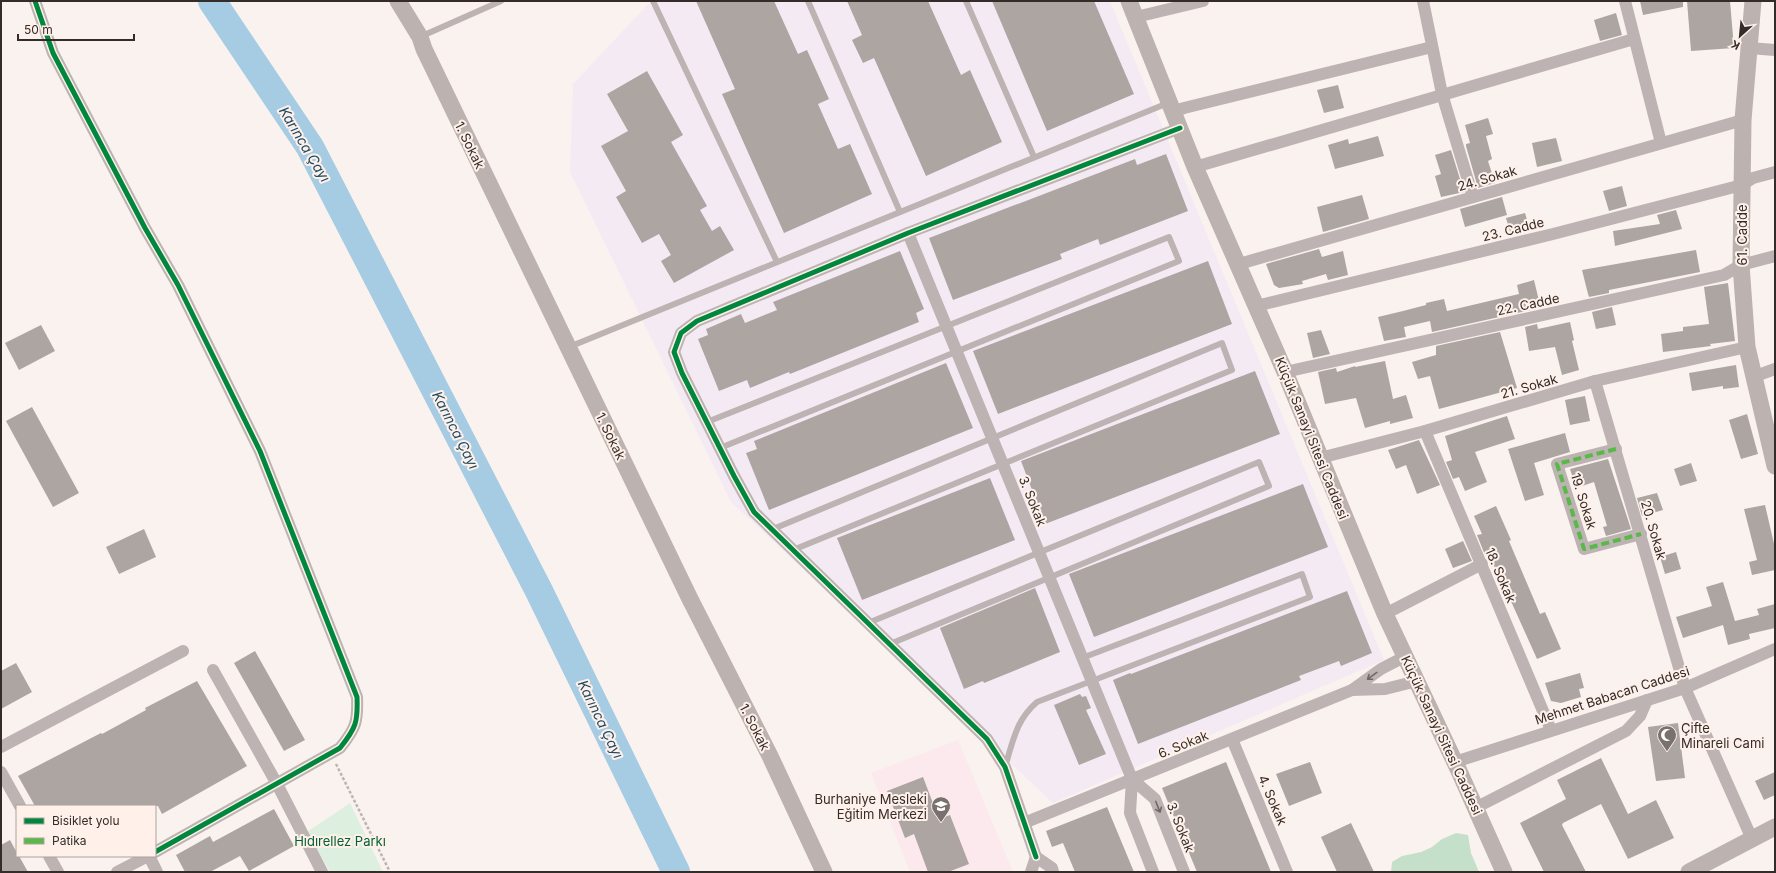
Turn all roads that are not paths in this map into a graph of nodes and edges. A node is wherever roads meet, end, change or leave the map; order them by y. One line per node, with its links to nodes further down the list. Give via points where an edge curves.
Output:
1 (35, 1): 77 (street, via 53,53 145,228 178,284 260,451 357,697 358,718 351,734 340,748)
2 (398, 1): 13 (street, 1. Sokak)
3 (501, 1): 13 (lane)
4 (653, 1): 31 (lane)
5 (808, 1): 28 (lane)
6 (966, 1): 23 (lane)
7 (1129, 1): 12 (street, Küçük Sanayi Sitesi Caddesi)
8 (1203, 1): 12 (street)
9 (1423, 1): 15 (street)
10 (1625, 1): 14 (street)
11 (1754, 1): 16 (street, 61. Cadde)
12 (1136, 17): 19 (street, Küçük Sanayi Sitesi Caddesi)
13 (420, 37): 36 (street, 1. Sokak)
14 (1634, 38): 18 (street); 22 (street)
15 (1432, 47): 18 (street); 19 (street, via 1184,108)
16 (1749, 48): 17 (street); 20 (street, 61. Cadde)
17 (1775, 50)
18 (1442, 94): 24 (street); 27 (street)
19 (1171, 107): 21 (street, Küçük Sanayi Sitesi Caddesi); 23 (lane)
20 (1743, 120): 22 (street, 24. Sokak); 26 (street, 61. Cadde)
21 (1180, 128): 24 (street, Küçük Sanayi Sitesi Caddesi); 29 (street)
22 (1661, 143): 27 (street, 24. Sokak)
23 (1034, 157): 28 (lane)
24 (1195, 166): 32 (street, Küçük Sanayi Sitesi Caddesi)
25 (1775, 172): 26 (street, 23. Cadde, via 1753,178)
26 (1742, 185): 33 (street, 61. Cadde); 34 (street, 23. Cadde)
27 (1473, 197): 32 (street, 24. Sokak)
28 (900, 212): 31 (lane)
29 (908, 233): 35 (street, 3. Sokak); 43 (street, via 697,321 681,333 674,352)
30 (1775, 256): 33 (street, 22. Cadde)
31 (777, 262): 36 (lane)
32 (1239, 264): 34 (street, Küçük Sanayi Sitesi Caddesi)
33 (1741, 265): 37 (street, 61. Cadde); 40 (street, 22. Cadde, via 1724,275)
34 (1256, 306): 40 (street, Küçük Sanayi Sitesi Caddesi)
35 (946, 326): 38 (street, 3. Sokak); 38 (lane, via 1169,237 1179,261); 43 (lane)
36 (567, 347): 92 (street, 1. Sokak, via 770,756)
37 (1747, 347): 41 (street, 61. Cadde); 42 (street, 21. Sokak)
38 (957, 352): 45 (street, 3. Sokak); 46 (lane)
39 (1775, 369): 41 (street)
40 (1285, 372): 48 (street, Küçük Sanayi Sitesi Caddesi)
41 (1753, 377): 49 (street, 61. Cadde)
42 (1595, 381): 44 (street, 21. Sokak); 47 (street, 20. Sokak)
43 (707, 422): 46 (street)
44 (1425, 431): 48 (street, 21. Sokak); 55 (street, 18. Sokak)
45 (992, 438): 50 (street, 3. Sokak); 50 (lane, via 1222,343 1232,370); 51 (lane)
46 (720, 448): 51 (street, via 754,512)
47 (1616, 449): 52 (street, 20. Sokak); 52 (street, 19. Sokak, via 1557,464 1584,549)
48 (1320, 458): 57 (street, Küçük Sanayi Sitesi Caddesi)
49 (1775, 463)
50 (1003, 464): 53 (lane); 54 (street, 3. Sokak)
51 (773, 529): 53 (street)
52 (1641, 534): 67 (street, 20. Sokak)
53 (794, 550): 58 (street)
54 (1039, 552): 56 (street, 3. Sokak); 56 (lane, via 1259,462 1269,486); 58 (lane)
55 (1482, 564): 57 (street); 70 (street, 18. Sokak)
56 (1050, 578): 59 (lane); 63 (street, 3. Sokak)
57 (1385, 614): 62 (street, Küçük Sanayi Sitesi Caddesi)
58 (868, 623): 59 (street)
59 (890, 644): 74 (street, via 987,739)
60 (1775, 649): 67 (street, Mehmet Babacan Caddesi)
61 (183, 651): 72 (street)
62 (1406, 656): 66 (street, Küçük Sanayi Sitesi Caddesi); 68 (street, one-way to 68, via 1381,669)
63 (1082, 658): 65 (street, 3. Sokak); 65 (lane, via 1302,574 1310,597)
64 (213, 670): 77 (street)
65 (1092, 682): 74 (lane, via 1037,702 1030,708 1017,726); 76 (street, 3. Sokak)
66 (1417, 682): 68 (street, via 1385,689); 73 (street, Küçük Sanayi Sitesi Caddesi)
67 (1686, 688): 69 (street, Mehmet Babacan Caddesi); 82 (street, 20. Sokak)
68 (1352, 690): 71 (street, 6. Sokak)
69 (1647, 700): 70 (street, Mehmet Babacan Caddesi); 79 (street, via 1640,716 1626,731)
70 (1551, 730): 73 (street, Mehmet Babacan Caddesi)
71 (1232, 739): 76 (street, 6. Sokak); 97 (street, 4. Sokak)
72 (1, 747)
73 (1455, 762): 79 (street, Küçük Sanayi Sitesi Caddesi)
74 (1005, 767): 80 (street)
75 (1, 772): 78 (street)
76 (1132, 779): 80 (street, 6. Sokak); 95 (street, 3. Sokak, via 1130,813); 96 (street, 3. Sokak, one-way to 96, via 1155,799)
77 (278, 784): 83 (street); 91 (street)
78 (19, 805)
79 (1475, 808): 98 (street, Küçük Sanayi Sitesi Caddesi)
80 (1024, 823): 87 (street)
81 (1775, 827): 82 (street)
82 (1752, 838): 99 (street)
83 (156, 851)
84 (50, 857): 88 (street)
85 (146, 857): 89 (street)
86 (148, 857): 90 (street)
87 (1036, 857): 93 (street); 94 (street, via 1052,868)
88 (58, 872)
89 (118, 872)
90 (156, 872)
91 (322, 872)
92 (824, 872)
93 (1031, 872)
94 (1053, 872)
95 (1153, 872)
96 (1184, 872)
97 (1288, 872)
98 (1504, 872)
99 (1689, 872)

